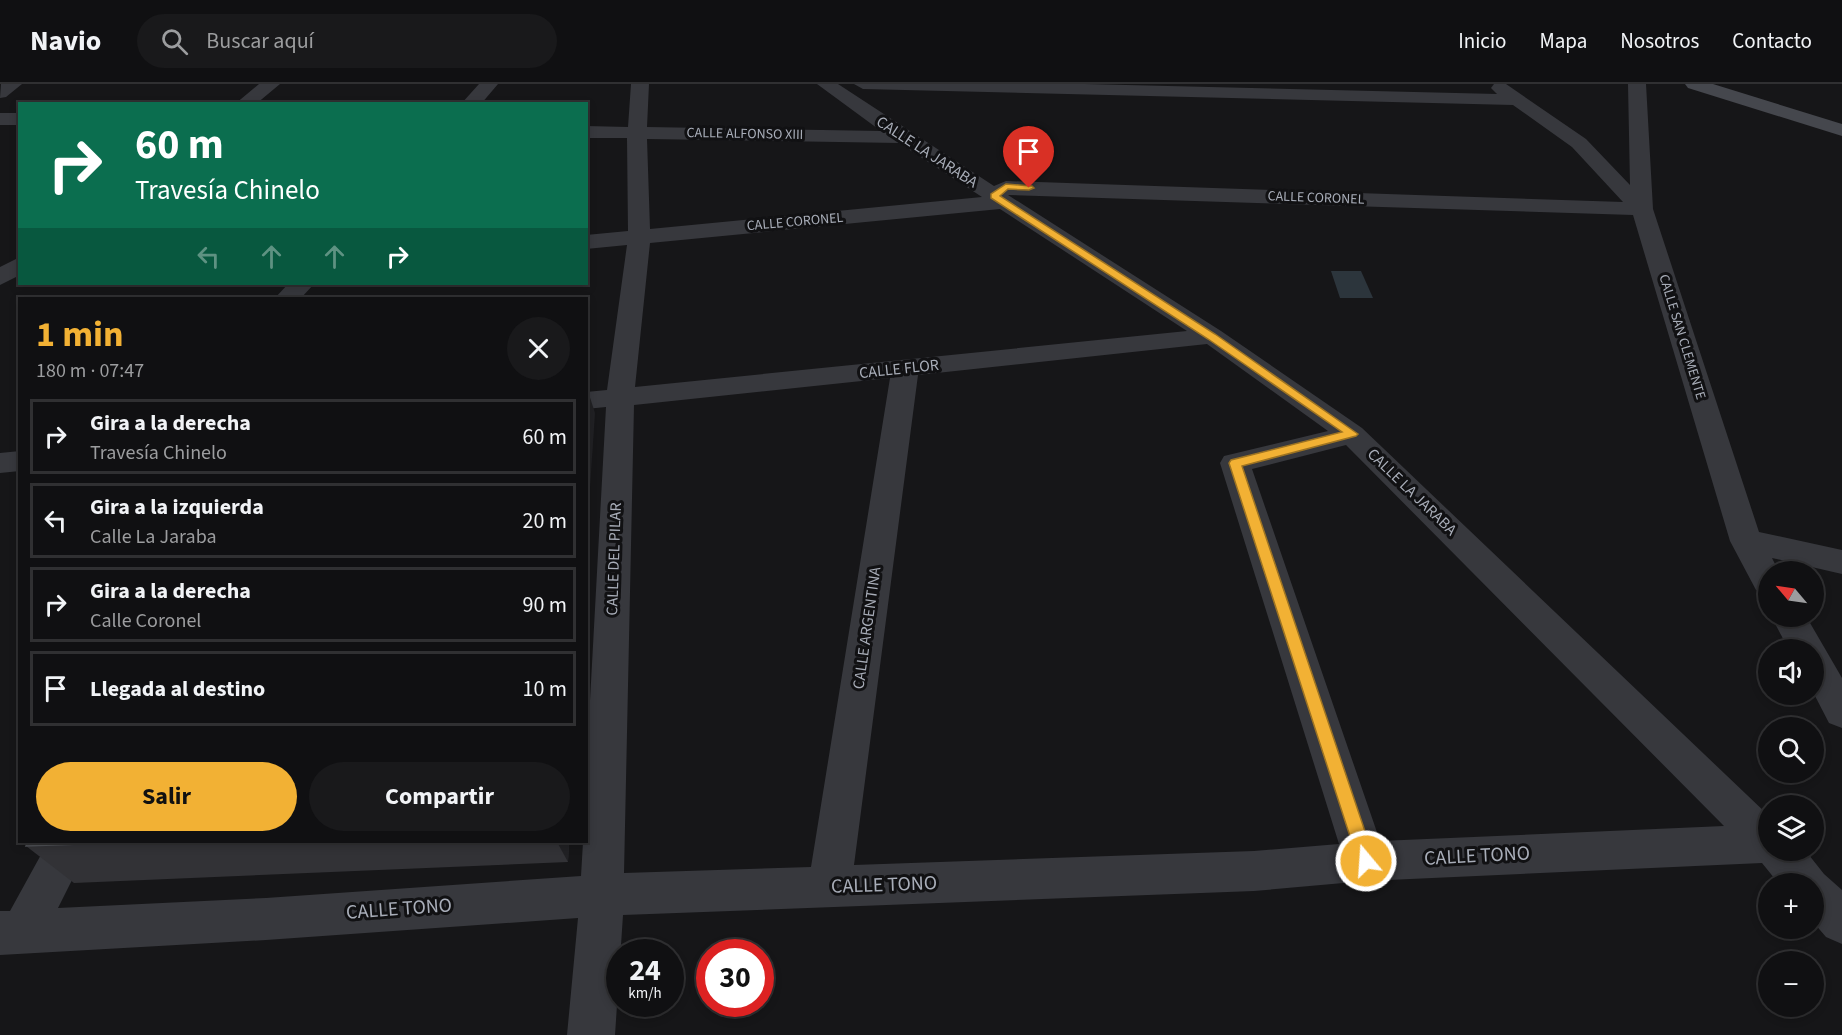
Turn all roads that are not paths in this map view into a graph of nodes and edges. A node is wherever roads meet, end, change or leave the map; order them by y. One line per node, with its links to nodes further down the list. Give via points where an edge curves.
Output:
1 (13, 84): 11 (street)
2 (271, 84): 13 (street)
3 (489, 84): 14 (street)
4 (640, 84): 19 (street, CALLE DEL PILAR)
5 (826, 84): 20 (street, CALLE LA JARABA)
6 (863, 84): 10 (street)
7 (1494, 84): 12 (street)
8 (1637, 84): 22 (street, CALLE SAN CLEMENTE)
9 (1694, 84): 17 (street)
10 (1248, 88): 12 (street)
11 (0, 93)
12 (1517, 100): 22 (street, via 1578,143)
13 (247, 102)
14 (472, 102)
15 (0, 119): 16 (street)
16 (18, 119)
17 (1842, 130)
18 (588, 132): 19 (street, CALLE ALFONSO XIII)
19 (637, 132): 20 (street, CALLE ALFONSO XIII); 23 (street, CALLE DEL PILAR)
20 (903, 137): 21 (street, CALLE LA JARABA)
21 (999, 199): 22 (street, CALLE CORONEL, via 1006,187); 23 (street, CALLE CORONEL); 29 (street, CALLE LA JARABA)
22 (1642, 209): 36 (street, CALLE SAN CLEMENTE)
23 (639, 237): 24 (street, CALLE CORONEL); 31 (street, CALLE DEL PILAR)
24 (588, 242)
25 (18, 265): 26 (street)
26 (0, 278)
27 (301, 285): 28 (street)
28 (288, 297)
29 (1212, 336): 30 (street, CALLE FLOR); 33 (street, CALLE LA JARABA)
30 (905, 369): 31 (street, CALLE FLOR); 47 (street, CALLE ARGENTINA)
31 (620, 398): 32 (street, CALLE FLOR); 48 (street, CALLE DEL PILAR)
32 (588, 401)
33 (1352, 434): 41 (street, CALLE LA JARABA); 44 (street, via 1235,463)
34 (18, 461): 35 (street)
35 (0, 463)
36 (1746, 541): 37 (street); 38 (street, CALLE SAN CLEMENTE)
37 (1842, 562)
38 (1758, 563)
39 (1824, 680): 40 (street)
40 (1842, 712)
41 (1758, 832)
42 (1758, 842): 44 (street, CALLE TONO)
43 (69, 843): 51 (street)
44 (1366, 861): 47 (street, CALLE TONO, via 1254,871)
45 (1787, 861): 46 (street)
46 (1797, 873)
47 (829, 887): 48 (street, CALLE TONO)
48 (602, 895): 51 (street, CALLE TONO); 52 (street, CALLE DEL PILAR)
49 (1824, 902): 50 (street)
50 (1842, 922)
51 (12, 932)
52 (591, 1035)

